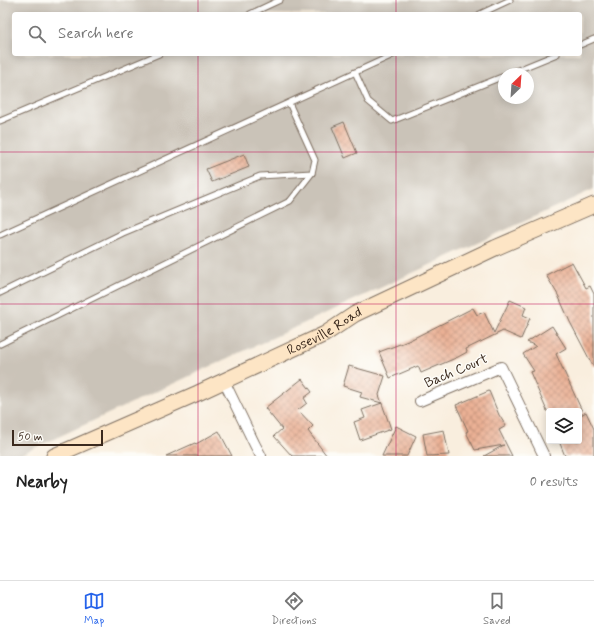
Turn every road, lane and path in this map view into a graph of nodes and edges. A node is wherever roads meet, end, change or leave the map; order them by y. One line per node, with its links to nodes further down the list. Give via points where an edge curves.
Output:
1 (280, 0): 3 (lane)
2 (510, 0): 4 (lane)
3 (254, 12)
4 (484, 12)
5 (594, 39): 6 (lane)
6 (582, 44)
7 (154, 56): 14 (lane)
8 (391, 56): 11 (lane)
9 (552, 56): 10 (lane)
10 (523, 68)
11 (355, 72): 12 (lane, via 368,101 392,121); 13 (lane)
12 (498, 78)
13 (289, 103): 15 (lane, via 316,160); 17 (lane)
14 (0, 121)
15 (312, 173): 18 (lane, via 260,176 123,233); 19 (lane, via 290,201)
16 (594, 205): 20 (main road, Roseville Road, via 355,314 325,334)
17 (0, 235)
18 (0, 293)
19 (0, 344)
20 (224, 381): 22 (main road, Roseville Road); 23 (street)
21 (420, 401): 24 (street, Bach Court, via 501,367)
22 (54, 456)
23 (261, 456)
24 (544, 456)

